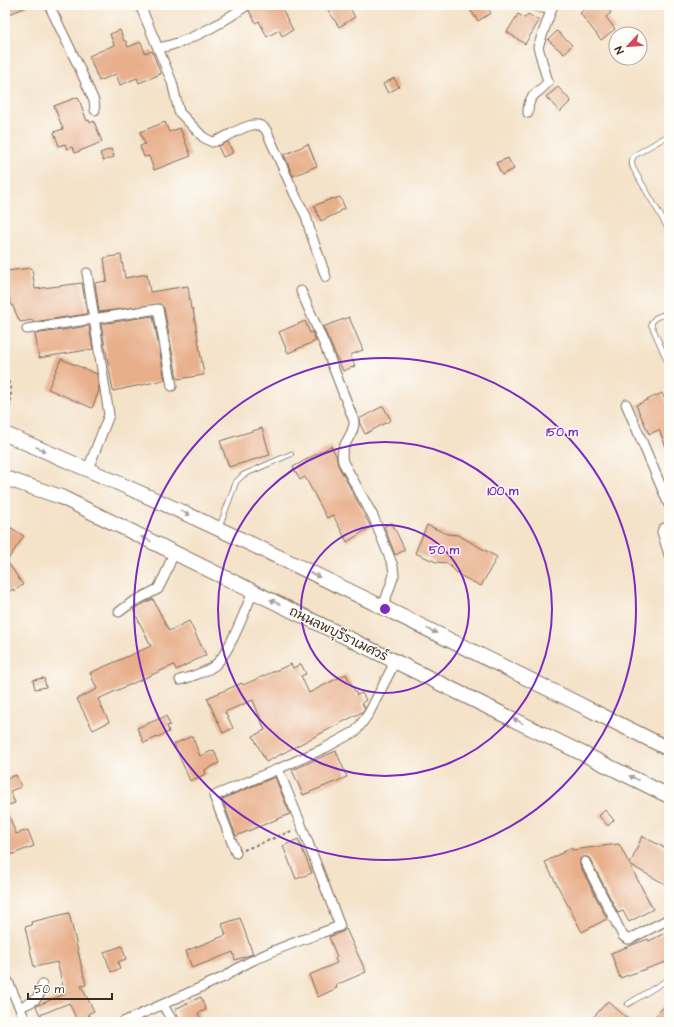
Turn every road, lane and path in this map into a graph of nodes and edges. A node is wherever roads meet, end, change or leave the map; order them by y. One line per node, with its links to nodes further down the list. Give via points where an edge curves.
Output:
1 (49, 5): 7 (street, via 94,101)
2 (140, 5): 6 (street)
3 (247, 5): 6 (street, via 186,40)
4 (534, 5): 5 (street, via 542,8)
5 (553, 6): 8 (street, via 538,47 548,82 532,96)
6 (159, 48): 12 (street, via 172,82 179,112 205,138 214,142 252,124 265,128 306,216)
7 (95, 110)
8 (528, 113)
9 (668, 135): 10 (lane, via 635,155 632,163)
10 (669, 230)
11 (87, 273): 15 (street)
12 (326, 277)
13 (301, 291): 32 (street, via 354,421 352,432 343,447 344,462 373,516 394,568)
14 (669, 312): 17 (lane, via 654,318 652,324)
15 (94, 319): 16 (street); 19 (street, via 158,309); 24 (street, via 109,415)
16 (28, 329)
17 (669, 365)
18 (5, 376): 21 (path, via 11,393)
19 (172, 386)
20 (626, 404): 26 (street)
21 (5, 424)
22 (5, 434): 24 (main road, one-way to 24)
23 (291, 454): 28 (lane, via 239,478)
24 (88, 469): 28 (main road, one-way to 28)
25 (5, 478): 29 (main road, ถนนลพบุรีราเมศวร์, one-way to 25, via 61,497)
26 (669, 505)
27 (669, 526): 30 (street, via 662,532)
28 (218, 529): 32 (main road, one-way to 32)
29 (174, 552): 31 (main road, ถนนลพบุรีราเมศวร์); 33 (street, via 158,589)
30 (669, 555)
31 (253, 592): 34 (main road, ถนนลพบุรีราเมศวร์, one-way to 31); 35 (street, via 221,660 206,671)
32 (383, 607): 36 (main road, one-way to 36)
33 (119, 612)
34 (396, 660): 37 (street, via 369,713 356,731); 38 (main road, ถนนลพบุรีราเมศวร์, one-way to 34)
35 (180, 680)
36 (669, 749)
37 (278, 769): 39 (street); 40 (street, via 214,796)
38 (669, 796)
39 (302, 826): 40 (path); 46 (street, via 340,926 264,954 224,977)
40 (236, 853)
41 (585, 862): 42 (street, via 623,936 627,939)
42 (669, 920)
43 (5, 975): 48 (street)
44 (669, 979): 47 (lane)
45 (42, 985): 48 (street, via 39,998)
46 (163, 1004): 50 (street); 51 (street)
47 (628, 1004)
48 (20, 1008): 49 (street)
49 (26, 1022)
50 (123, 1022)
51 (173, 1022)

